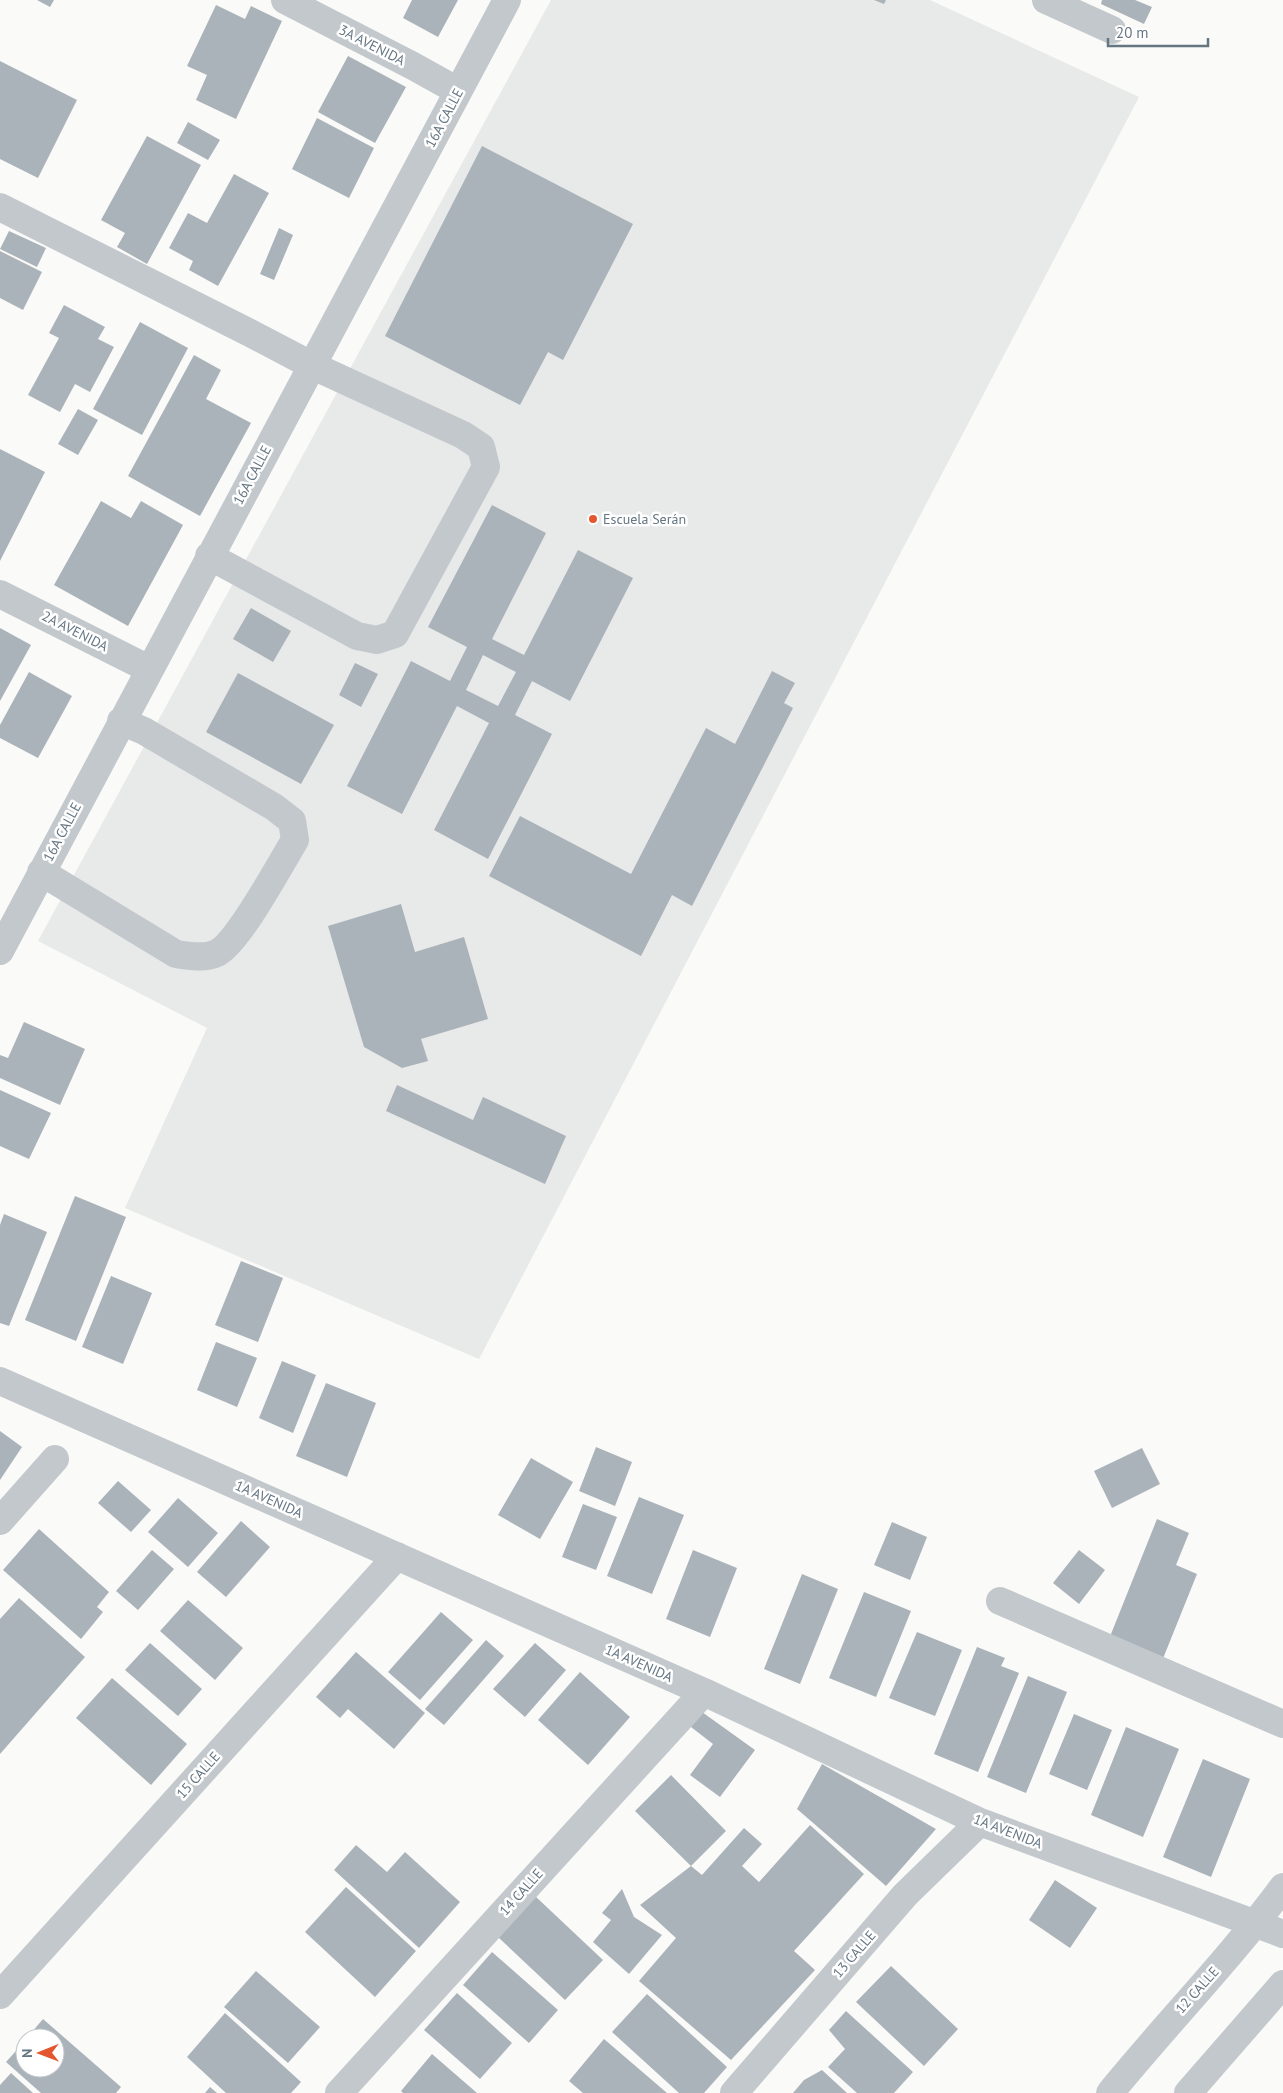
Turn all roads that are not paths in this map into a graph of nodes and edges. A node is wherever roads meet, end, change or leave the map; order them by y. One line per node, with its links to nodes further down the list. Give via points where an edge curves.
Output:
1 (285, 0): 5 (street, 3A AVENIDA)
2 (507, 0): 5 (street, 16A CALLE)
3 (1046, 0): 4 (street)
4 (1112, 30)
5 (458, 92): 7 (street, 16A CALLE)
6 (0, 207): 7 (street)
7 (311, 366): 8 (street, 16A CALLE); 8 (street, via 463,435 481,448 486,467 395,634 377,640 358,636)
8 (209, 556): 10 (street, 16A CALLE)
9 (0, 594): 10 (street, 2A AVENIDA)
10 (149, 669): 11 (street, 16A CALLE)
11 (121, 721): 12 (street, 16A CALLE); 12 (street, via 144,731 274,808 292,821 295,840 235,938 217,954 196,957 176,954)
12 (41, 872): 13 (street, 16A CALLE)
13 (9, 913): 14 (street, 16A CALLE)
14 (0, 951)
15 (0, 1381): 18 (street, 1A AVENIDA)
16 (55, 1459): 17 (street)
17 (0, 1521)
18 (397, 1556): 20 (street, 1A AVENIDA); 27 (street, 15 CALLE)
19 (1000, 1601): 21 (street)
20 (704, 1692): 22 (street, 1A AVENIDA); 28 (street, 14 CALLE)
21 (1283, 1724)
22 (980, 1822): 24 (street, 1A AVENIDA); 29 (street, 13 CALLE, via 904,1895)
23 (1283, 1887): 24 (street, 12 CALLE)
24 (1256, 1924): 25 (street, 1A AVENIDA); 30 (street, 12 CALLE)
25 (1283, 1934)
26 (1283, 1984): 31 (street)
27 (0, 1995)
28 (339, 2093)
29 (734, 2093)
30 (1110, 2093)
31 (1188, 2093)

